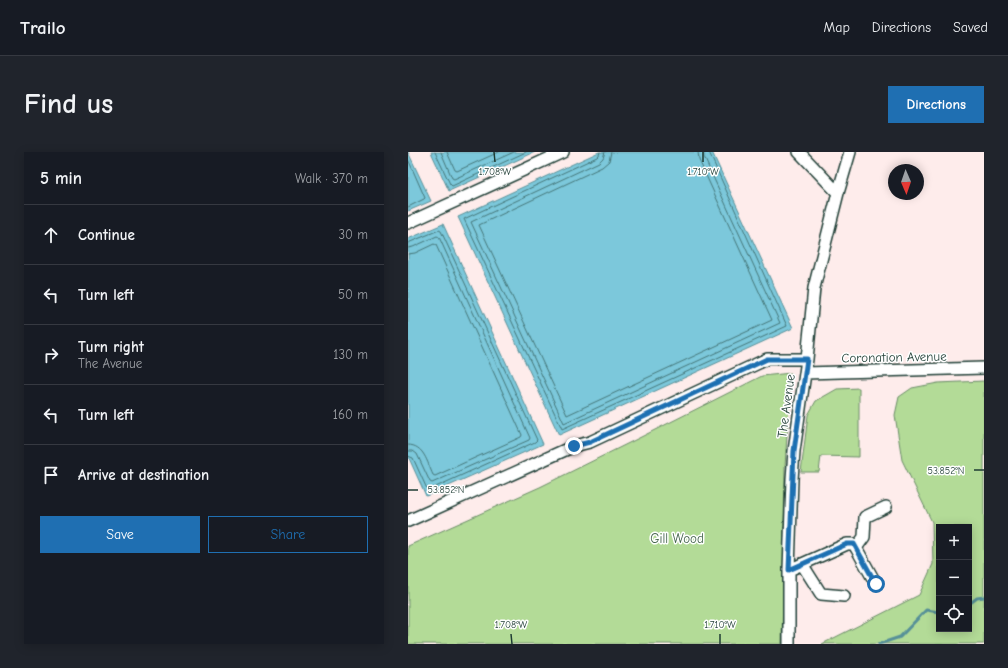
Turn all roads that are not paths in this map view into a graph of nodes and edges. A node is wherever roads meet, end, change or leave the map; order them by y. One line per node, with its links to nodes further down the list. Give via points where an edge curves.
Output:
1 (563, 152): 5 (street)
2 (799, 152): 4 (street)
3 (850, 152): 4 (street, The Avenue)
4 (838, 193): 6 (street, The Avenue, via 814,288)
5 (408, 223)
6 (807, 359): 8 (street, The Avenue); 10 (street, via 767,359 590,442 574,446)
7 (984, 368): 8 (street, Coronation Avenue)
8 (805, 373): 13 (street, The Avenue, via 794,451)
9 (886, 507): 11 (street, via 866,517 864,537)
10 (408, 521)
11 (856, 548): 12 (street, via 854,544 847,544); 14 (street)
12 (802, 564): 13 (street); 15 (street, via 821,594)
13 (789, 570): 16 (street, The Avenue)
14 (876, 584)
15 (844, 596)
16 (789, 644)

